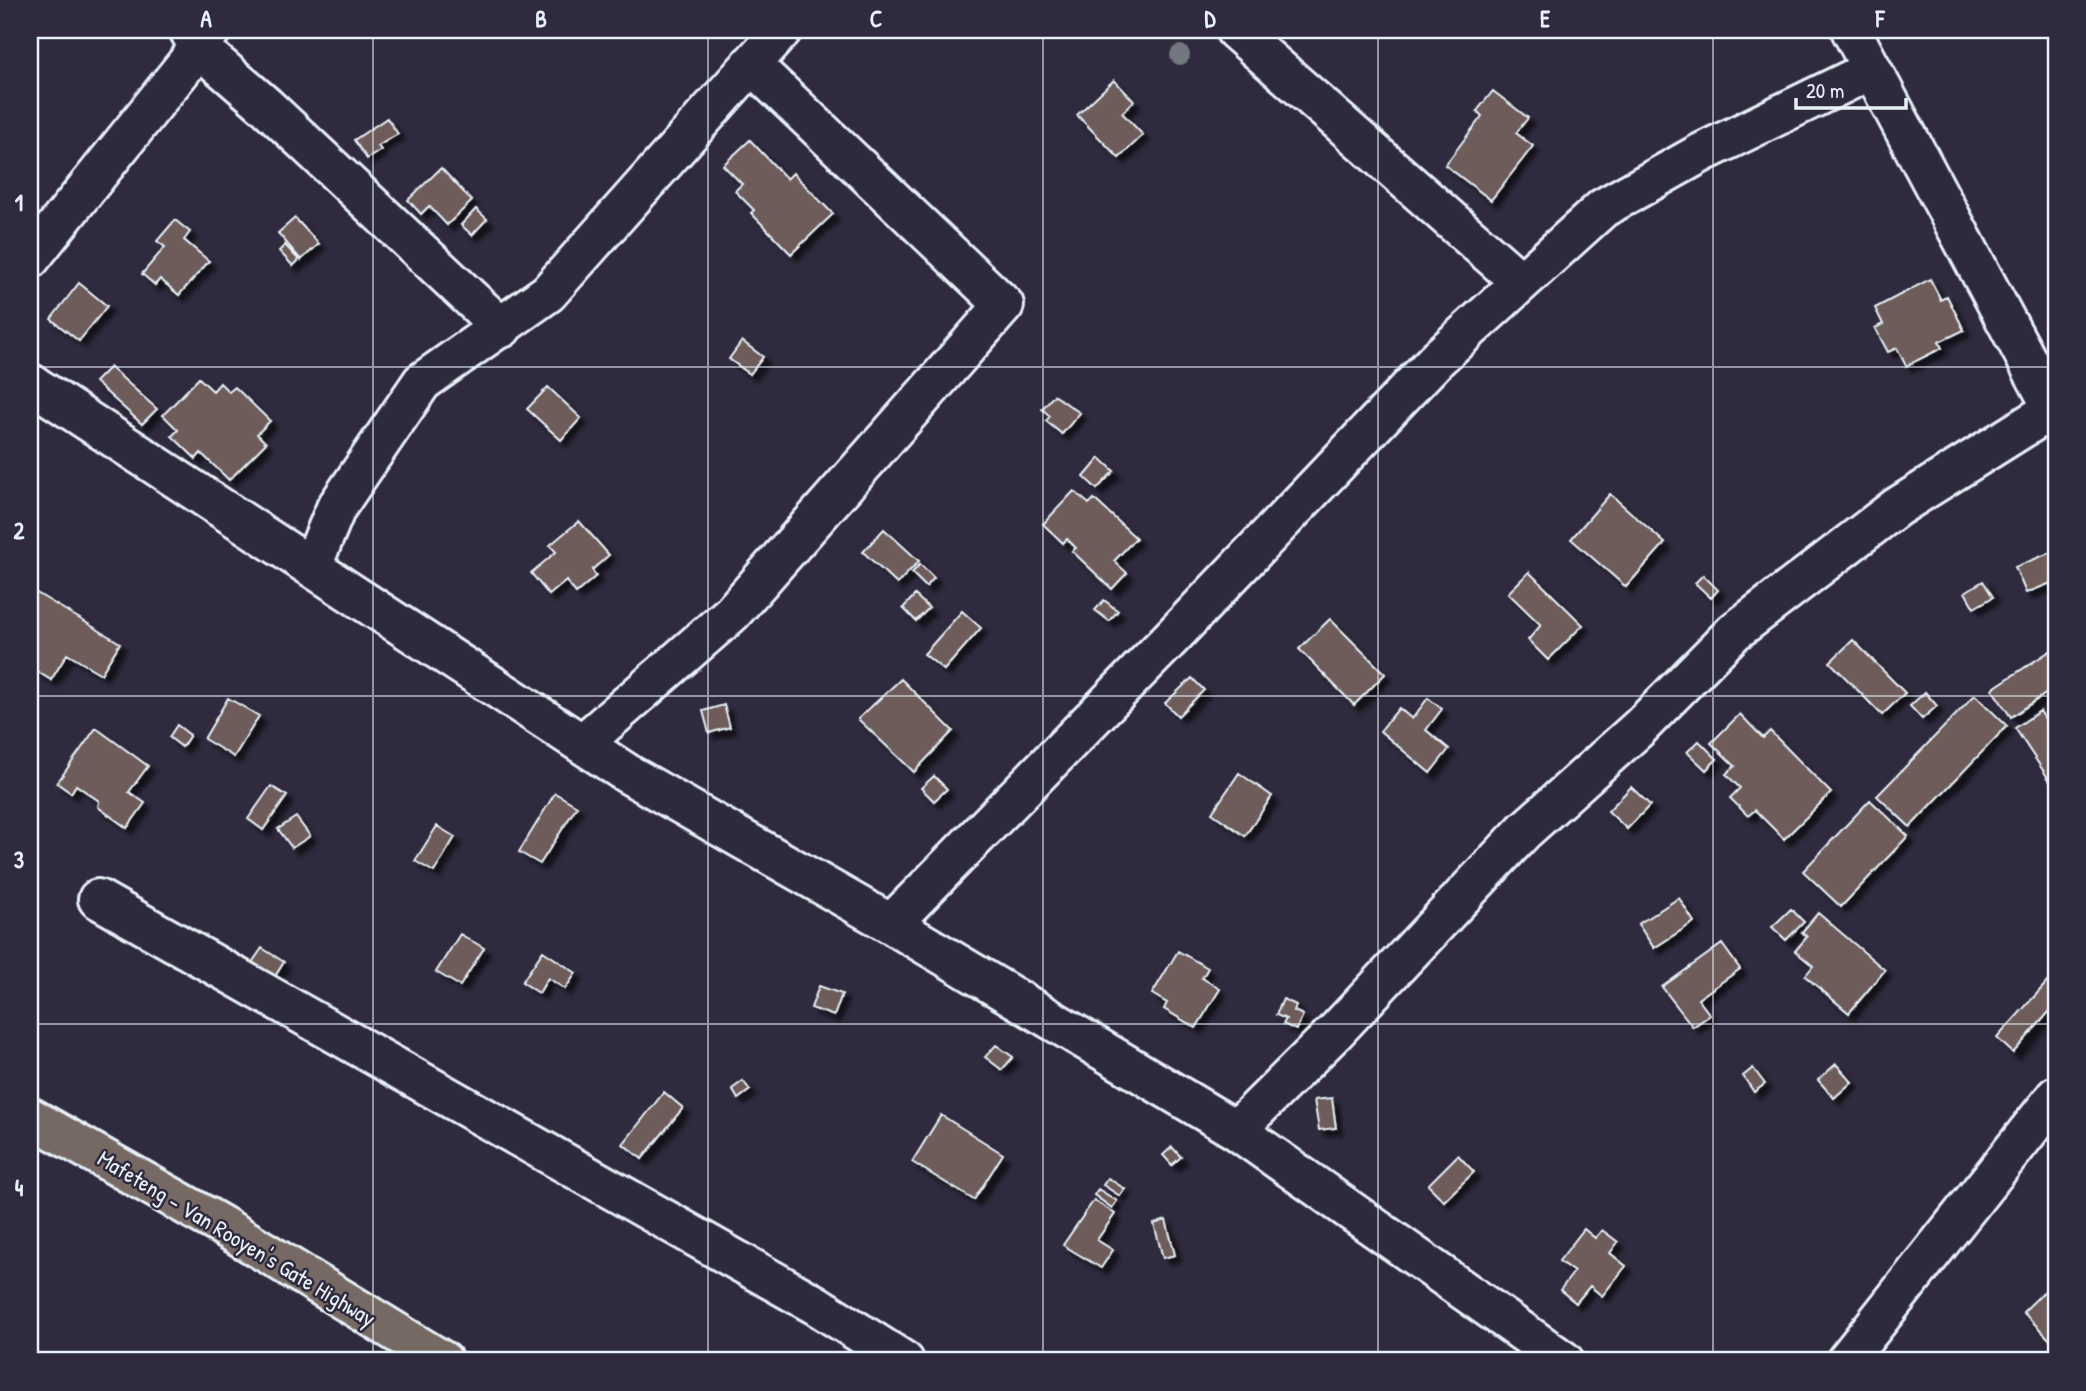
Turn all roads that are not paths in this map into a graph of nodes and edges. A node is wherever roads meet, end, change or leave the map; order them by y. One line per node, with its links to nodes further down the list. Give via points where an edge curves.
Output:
1 (782, 30): 5 (street)
2 (1235, 30): 8 (street)
3 (1851, 30): 6 (street)
4 (200, 36): 7 (street); 9 (street, via 266,106)
5 (751, 64): 9 (street, via 548,293); 13 (street, via 1004,305 732,613)
6 (1871, 70): 8 (street, via 1701,153 1604,208); 11 (street)
7 (30, 259)
8 (1521, 282): 15 (street, via 1438,358)
9 (502, 328): 12 (street, via 422,382 336,508)
10 (30, 383): 12 (street)
11 (2055, 411): 18 (street, via 1897,507 1734,632 1639,728 1524,831)
12 (312, 566): 13 (street)
13 (582, 744): 15 (street)
14 (98, 899): 20 (street, via 804,1298)
15 (891, 925): 18 (street)
16 (2056, 1096): 22 (street)
17 (30, 1117): 19 (main road, Mafeteng - Van Rooyen's Gate Highway, via 221,1225)
18 (1236, 1130): 21 (street)
19 (443, 1361)
20 (904, 1361)
21 (1564, 1361)
22 (1846, 1361)

